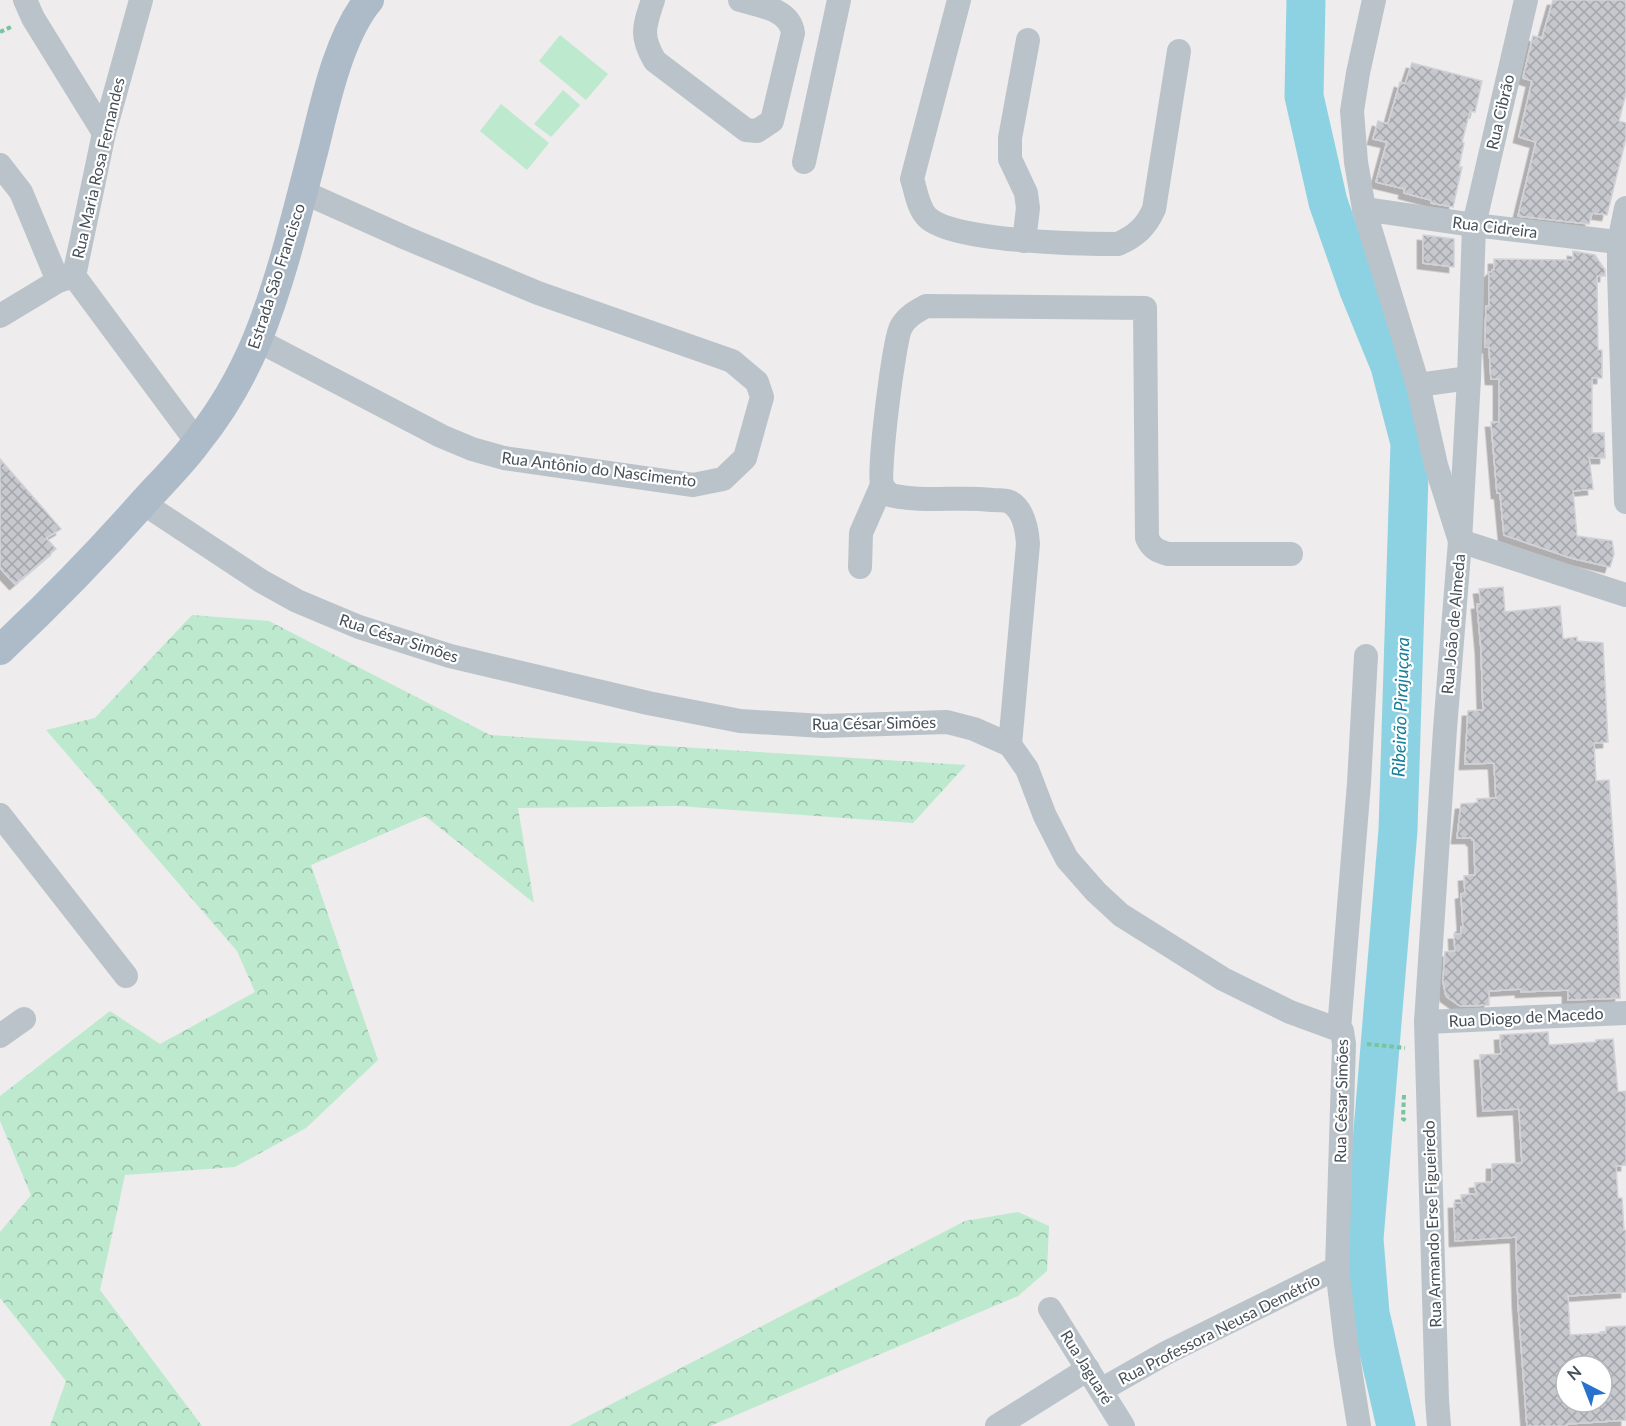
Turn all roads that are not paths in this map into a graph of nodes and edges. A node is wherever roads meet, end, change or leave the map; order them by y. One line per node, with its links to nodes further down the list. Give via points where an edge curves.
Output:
1 (25, 0): 12 (street)
2 (141, 0): 12 (street, Rua Maria Rosa Fernandes)
3 (369, 0): 15 (main road, Estrada São Francisco, via 356,16 332,80)
4 (652, 0): 5 (street, via 645,24 645,45 655,61 746,130 757,130 772,121 794,33 784,16)
5 (740, 0)
6 (839, 0): 13 (street)
7 (958, 0): 19 (street, via 912,179 927,217 942,228)
8 (1374, 0): 17 (street, via 1352,111)
9 (1526, 0): 18 (street, Rua Cibrão)
10 (1028, 40): 19 (street, via 1010,138 1010,159 1026,193)
11 (1179, 51): 19 (street, via 1154,209 1140,231 1118,244)
12 (104, 133): 21 (street, Rua Maria Rosa Fernandes)
13 (804, 162)
14 (0, 165): 21 (street, via 21,192)
15 (303, 192): 23 (main road, Estrada São Francisco); 23 (street, Rua Antônio do Nascimento, via 538,293 732,361 757,382 762,397 745,458 723,479 693,484 504,458 441,436)
16 (1626, 208): 20 (street)
17 (1364, 209): 18 (street, Rua Cidreira); 25 (street)
18 (1473, 225): 20 (street, Rua Cidreira); 24 (street, Rua João de Almeda)
19 (1024, 241)
20 (1623, 242): 28 (street, via 1619,303)
21 (66, 278): 22 (street); 26 (street, Rua Maria Rosa Fernandes)
22 (0, 316)
23 (257, 340): 26 (main road, Estrada São Francisco, via 230,393)
24 (1469, 378): 25 (street); 30 (street, Rua João de Almeda)
25 (1418, 385): 30 (street)
26 (197, 442): 29 (main road, Estrada São Francisco)
27 (882, 485): 31 (street, via 893,371 900,329 908,316 926,306 1145,308 1147,538 1151,546 1168,554); 32 (street, via 861,533); 36 (street, via 890,495 907,500 1009,502 1026,526 1028,543)
28 (1626, 502)
29 (143, 503): 34 (main road, Estrada São Francisco, via 56,598); 36 (street, Rua César Simões, via 297,601 358,627 450,656 740,721 823,726 947,722)
30 (1460, 541): 33 (street); 41 (street, Rua João de Almeda)
31 (1291, 554)
32 (860, 567)
33 (1626, 595)
34 (0, 650)
35 (1366, 656): 42 (street)
36 (1010, 745): 42 (street, Rua César Simões, via 1027,769 1067,859 1121,915 1223,979 1290,1012)
37 (0, 815): 38 (street)
38 (126, 976)
39 (1626, 1013): 41 (street, Rua Diogo de Macedo)
40 (24, 1018): 43 (street)
41 (1426, 1022): 51 (street, Rua Armando Erse Figueiredo)
42 (1339, 1029): 44 (street, Rua César Simões, via 1344,1044)
43 (0, 1036)
44 (1337, 1268): 47 (street, Rua Professora Neusa Demétrio, via 1166,1353); 50 (street, Rua César Simões)
45 (1050, 1309): 46 (street, Rua Jaguaré)
46 (1088, 1369): 47 (street, Rua Jaguaré); 48 (street)
47 (1101, 1390): 49 (street, Rua Jaguaré)
48 (997, 1426)
49 (1123, 1426)
50 (1359, 1426)
51 (1439, 1426)

